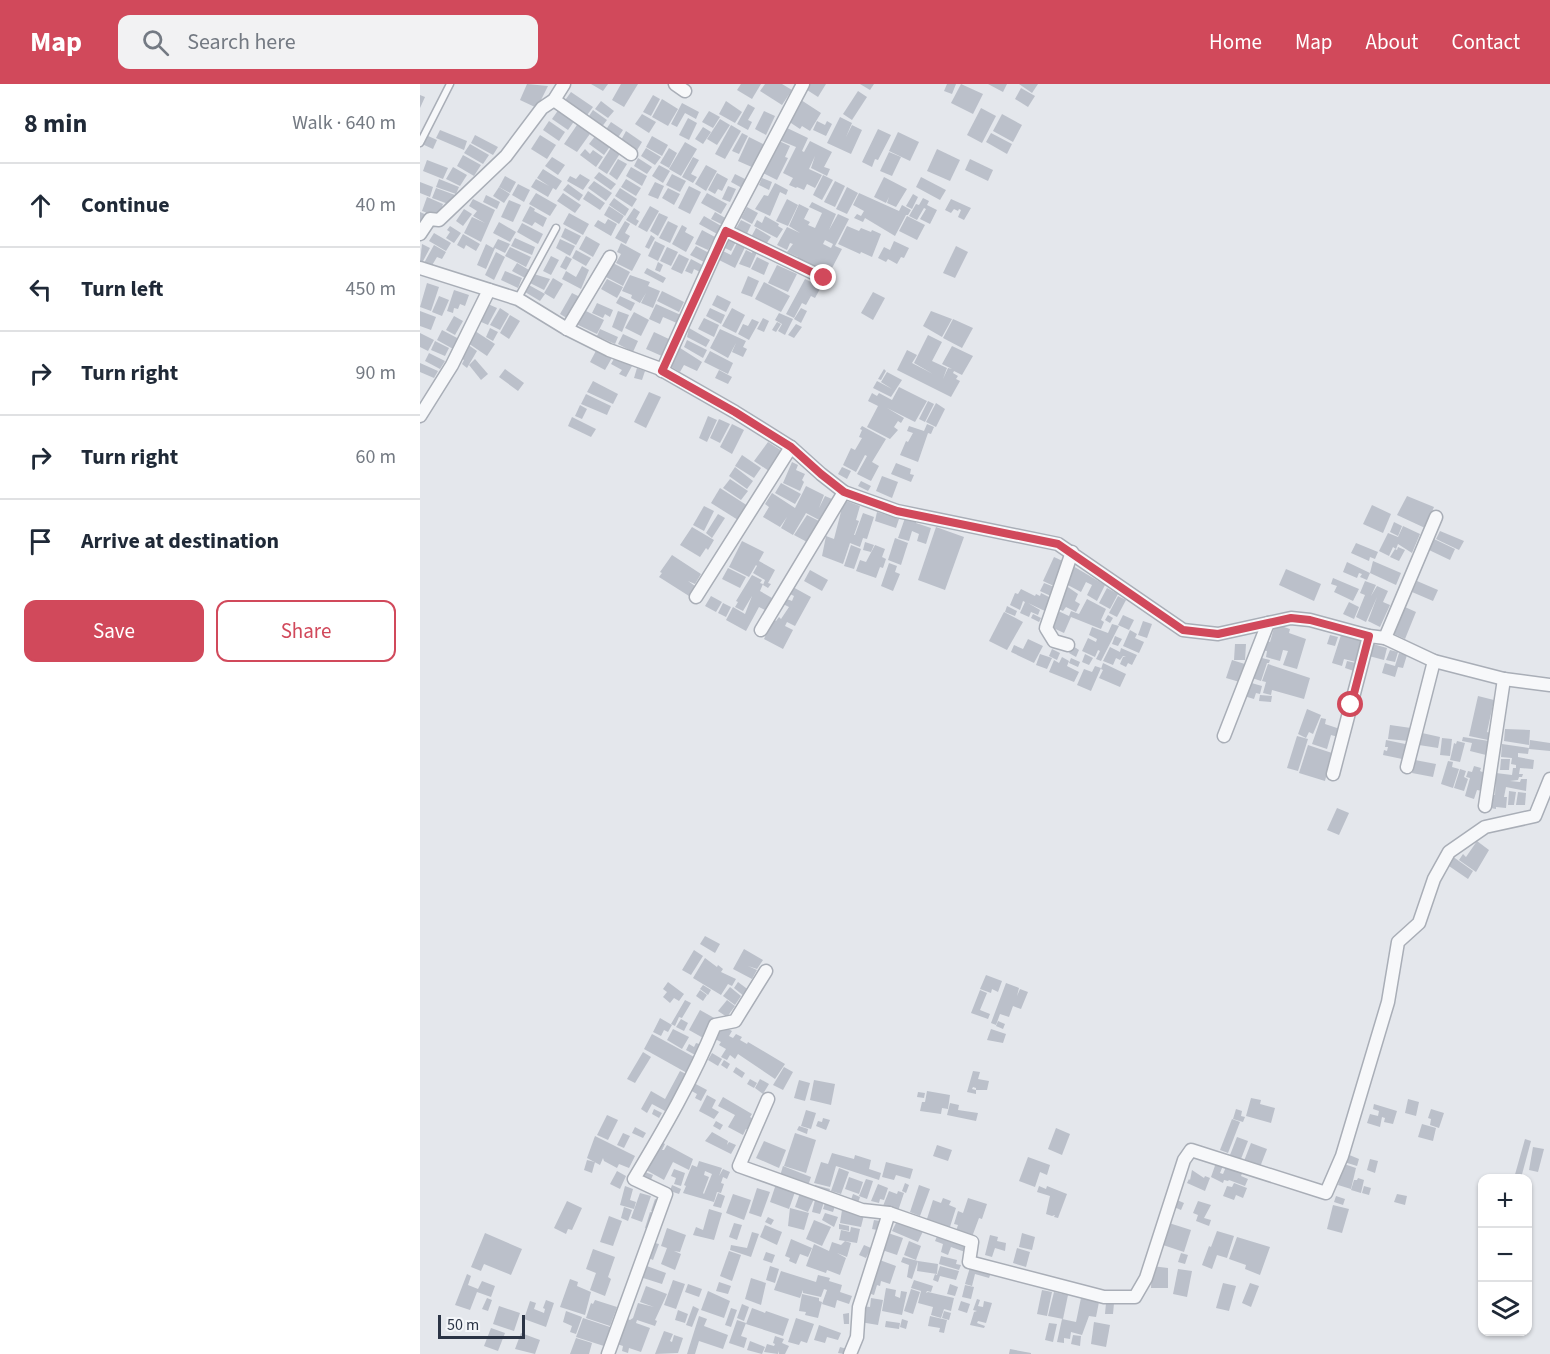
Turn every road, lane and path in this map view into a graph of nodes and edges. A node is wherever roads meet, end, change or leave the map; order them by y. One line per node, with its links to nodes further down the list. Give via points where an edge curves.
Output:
1 (450, 84): 5 (lane)
2 (564, 84): 4 (street)
3 (803, 84): 8 (street)
4 (554, 100): 6 (street); 9 (street, via 542,108 506,156 439,220 430,219)
5 (420, 143)
6 (631, 154)
7 (556, 228): 14 (lane)
8 (726, 231): 12 (street); 16 (street)
9 (420, 234)
10 (610, 257): 15 (street)
11 (420, 268): 13 (street)
12 (824, 278)
13 (489, 290): 14 (street); 17 (street, via 452,365)
14 (518, 299): 15 (street)
15 (567, 329): 16 (street)
16 (662, 371): 18 (street)
17 (420, 416)
18 (791, 447): 19 (street); 22 (street)
19 (844, 492): 21 (street, via 897,511 1058,544); 24 (street)
20 (1436, 517): 26 (street)
21 (1072, 552): 23 (street, via 1183,630 1218,634); 27 (street, via 1046,628 1054,641)
22 (696, 597)
23 (1268, 623): 25 (street, via 1291,618 1310,620); 31 (street)
24 (761, 630)
25 (1369, 636): 26 (street); 33 (street)
26 (1384, 638): 28 (street)
27 (1068, 645)
28 (1434, 661): 29 (street); 32 (street)
29 (1504, 679): 30 (street); 35 (street)
30 (1550, 685)
31 (1224, 736)
32 (1407, 767)
33 (1333, 774)
34 (1550, 779): 38 (street, via 1535,816 1485,826 1449,852 1434,879 1419,923 1398,942 1388,1002 1342,1156 1326,1193 1191,1150 1184,1160 1146,1278 1135,1297 1104,1297 969,1262 972,1242)
35 (1485, 806)
36 (766, 971): 39 (street, via 735,1021 716,1024 676,1108 634,1179 666,1194)
37 (768, 1099): 38 (street, via 740,1166 862,1210)
38 (889, 1213): 40 (street, via 859,1307 857,1337)
39 (608, 1354)
40 (850, 1354)

